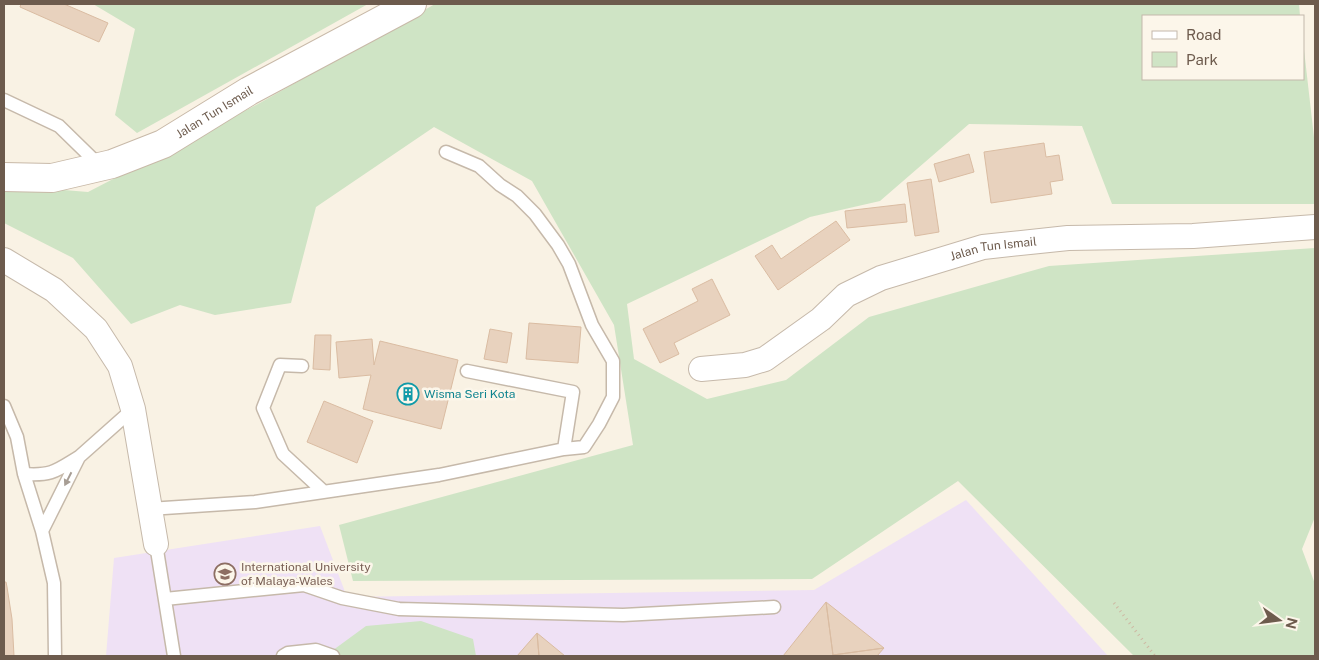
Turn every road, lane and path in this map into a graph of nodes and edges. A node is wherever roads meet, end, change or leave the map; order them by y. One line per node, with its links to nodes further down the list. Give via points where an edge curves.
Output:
1 (412, 4): 4 (street, Jalan Tun Ismail, via 249,91 163,144)
2 (4, 100): 4 (lane, via 59,126)
3 (446, 152): 13 (lane, via 479,166 535,214 569,264 592,325 613,361 613,397 599,424 584,447)
4 (101, 167): 5 (street, Jalan Tun Ismail, via 52,178)
5 (4, 177)
6 (1315, 226): 9 (street, Jalan Tun Ismail, via 1193,236 1068,238 983,246 881,278 846,295 821,318 765,359 745,365)
7 (4, 260): 12 (street, via 54,290 96,329 120,366)
8 (302, 366): 16 (lane, via 280,365 264,408 283,454)
9 (701, 369)
10 (467, 371): 13 (lane, via 573,392)
11 (4, 406): 15 (lane, via 17,437)
12 (133, 409): 14 (lane); 17 (street)
13 (564, 449): 16 (lane, via 439,475)
14 (79, 457): 15 (lane, via 44,475); 18 (lane, one-way to 18)
15 (24, 474): 18 (lane)
16 (323, 491): 17 (lane, via 255,502)
17 (149, 509): 19 (street)
18 (42, 531): 23 (lane, via 54,583)
19 (156, 544): 20 (lane)
20 (165, 599): 22 (lane, via 304,585 342,598 399,609 623,615); 24 (lane)
21 (1114, 603): 27 (path)
22 (774, 607)
23 (55, 656)
24 (174, 656)
25 (284, 656): 26 (lane, via 316,650)
26 (333, 656)
27 (1155, 656)

